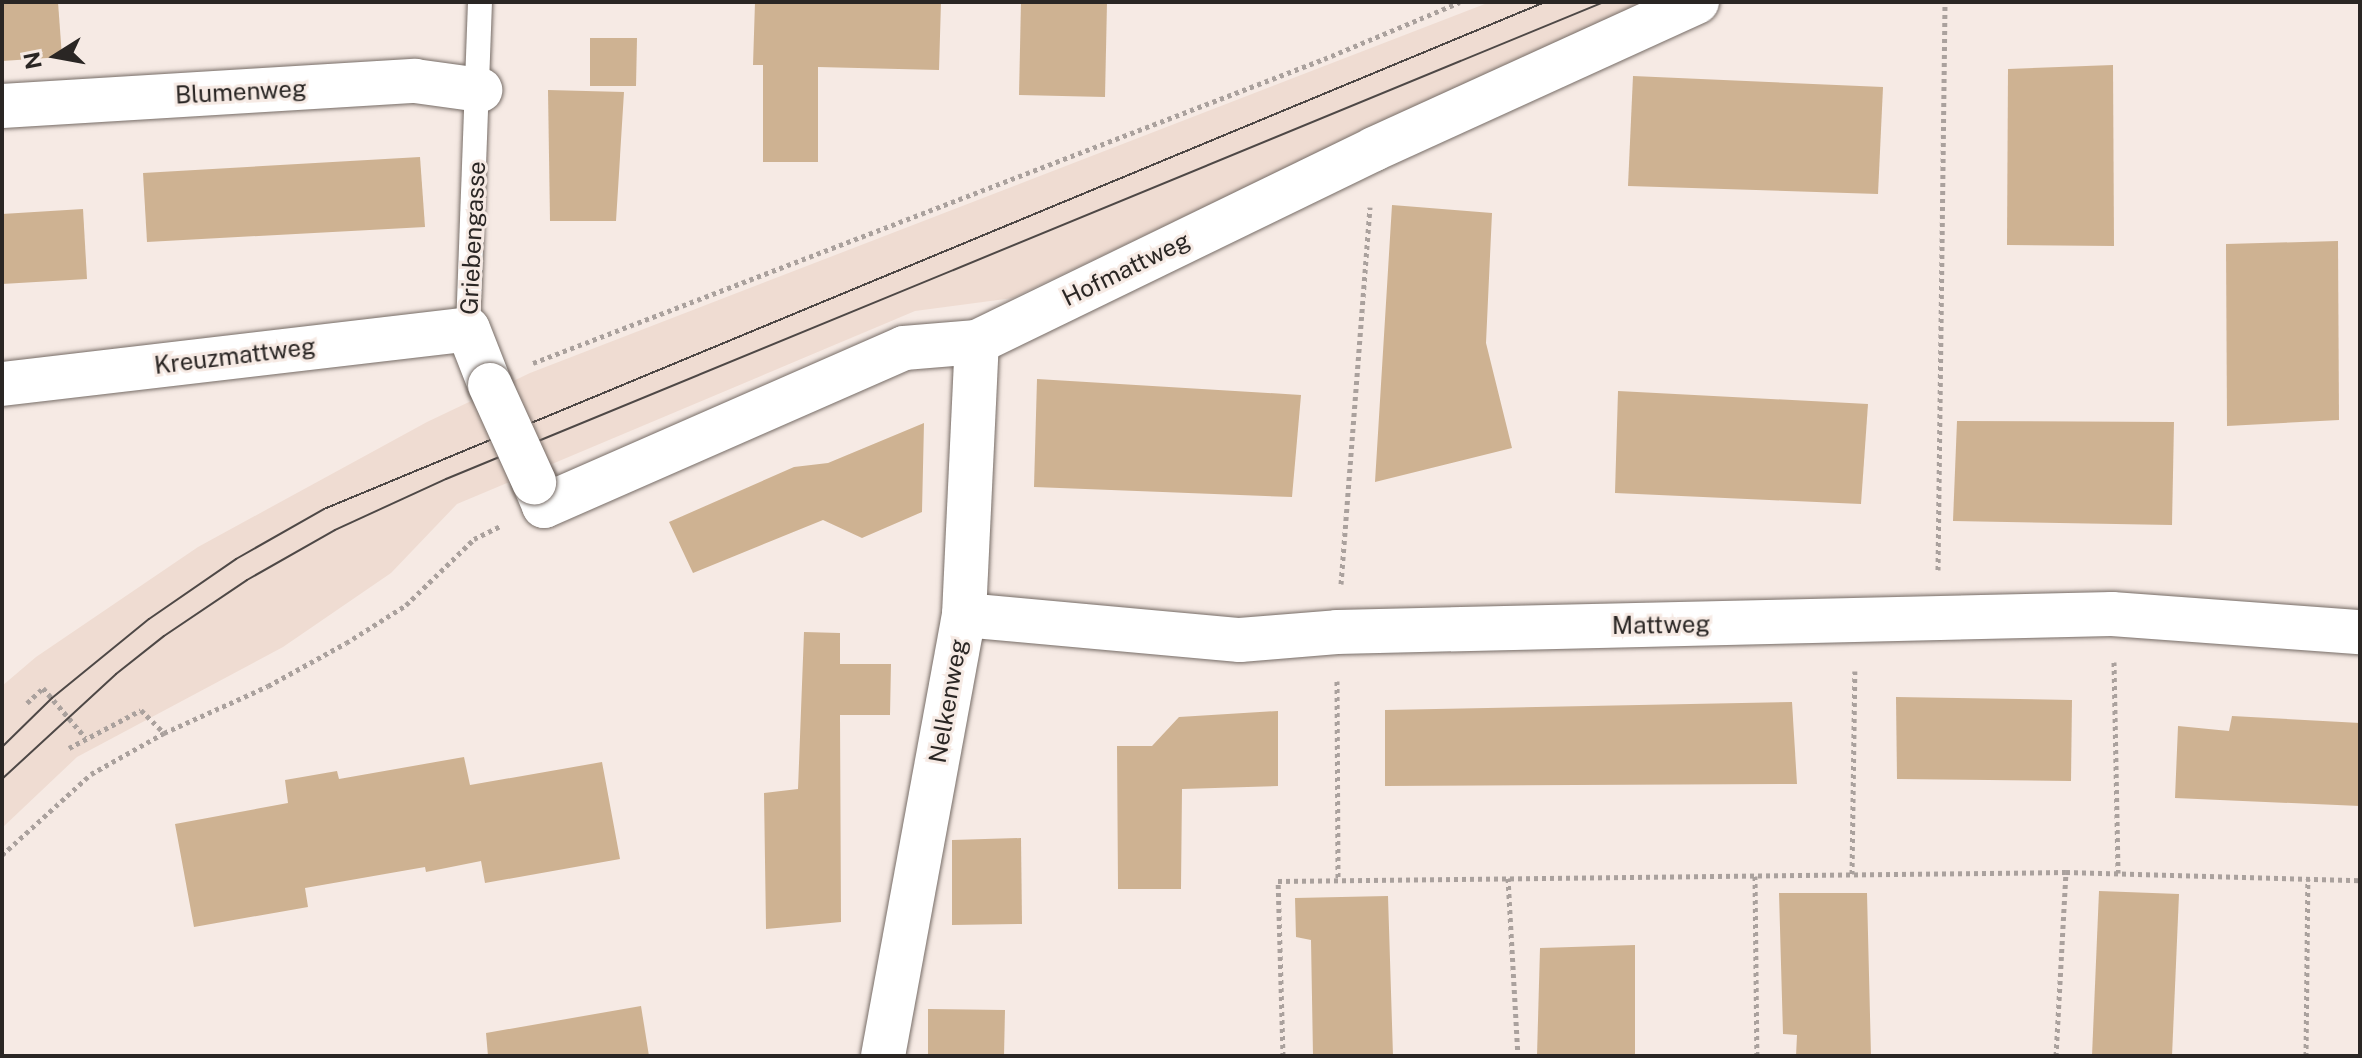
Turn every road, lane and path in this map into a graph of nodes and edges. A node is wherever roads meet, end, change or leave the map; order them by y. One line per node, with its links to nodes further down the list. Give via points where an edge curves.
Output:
1 (480, 2): 5 (lane, Griebengasse)
2 (1460, 2): 8 (path, via 528,365)
3 (1697, 2): 7 (street, Hofmattweg)
4 (1945, 2): 14 (path)
5 (480, 90): 6 (street, Blumenweg, via 415,81); 8 (lane, Griebengasse)
6 (2, 106)
7 (1374, 149): 9 (street, Hofmattweg); 16 (path)
8 (468, 329): 10 (street, Kreuzmattweg); 11 (street, Griebengasse, bridge)
9 (977, 342): 11 (street, Hofmattweg, via 904,348); 13 (street, Nelkenweg)
10 (2, 384)
11 (539, 494): 19 (path, via 474,539 406,605 268,686)
12 (2112, 614): 14 (street, Mattweg); 17 (street, Mattweg); 24 (path)
13 (964, 615): 16 (street, Mattweg, via 1240,640); 31 (street, Nelkenweg)
14 (1938, 619): 15 (street, Mattweg)
15 (1856, 621): 16 (street, Mattweg); 25 (path)
16 (1337, 632): 29 (path)
17 (2360, 632)
18 (27, 703): 20 (path, via 43,688)
19 (164, 733): 20 (path, via 141,710); 22 (path, via 91,774)
20 (85, 737): 21 (path)
21 (69, 748)
22 (2, 855)
23 (2066, 872): 24 (path); 25 (path); 35 (path)
24 (2118, 873): 28 (path)
25 (1852, 874): 26 (path)
26 (1755, 876): 27 (path); 34 (path)
27 (1508, 878): 29 (path); 33 (path)
28 (2308, 879): 30 (path); 36 (path)
29 (1338, 880): 32 (path, via 1278,881)
30 (2360, 880)
31 (883, 1056)
32 (1283, 1056)
33 (1518, 1056)
34 (1757, 1056)
35 (2056, 1056)
36 (2306, 1056)

